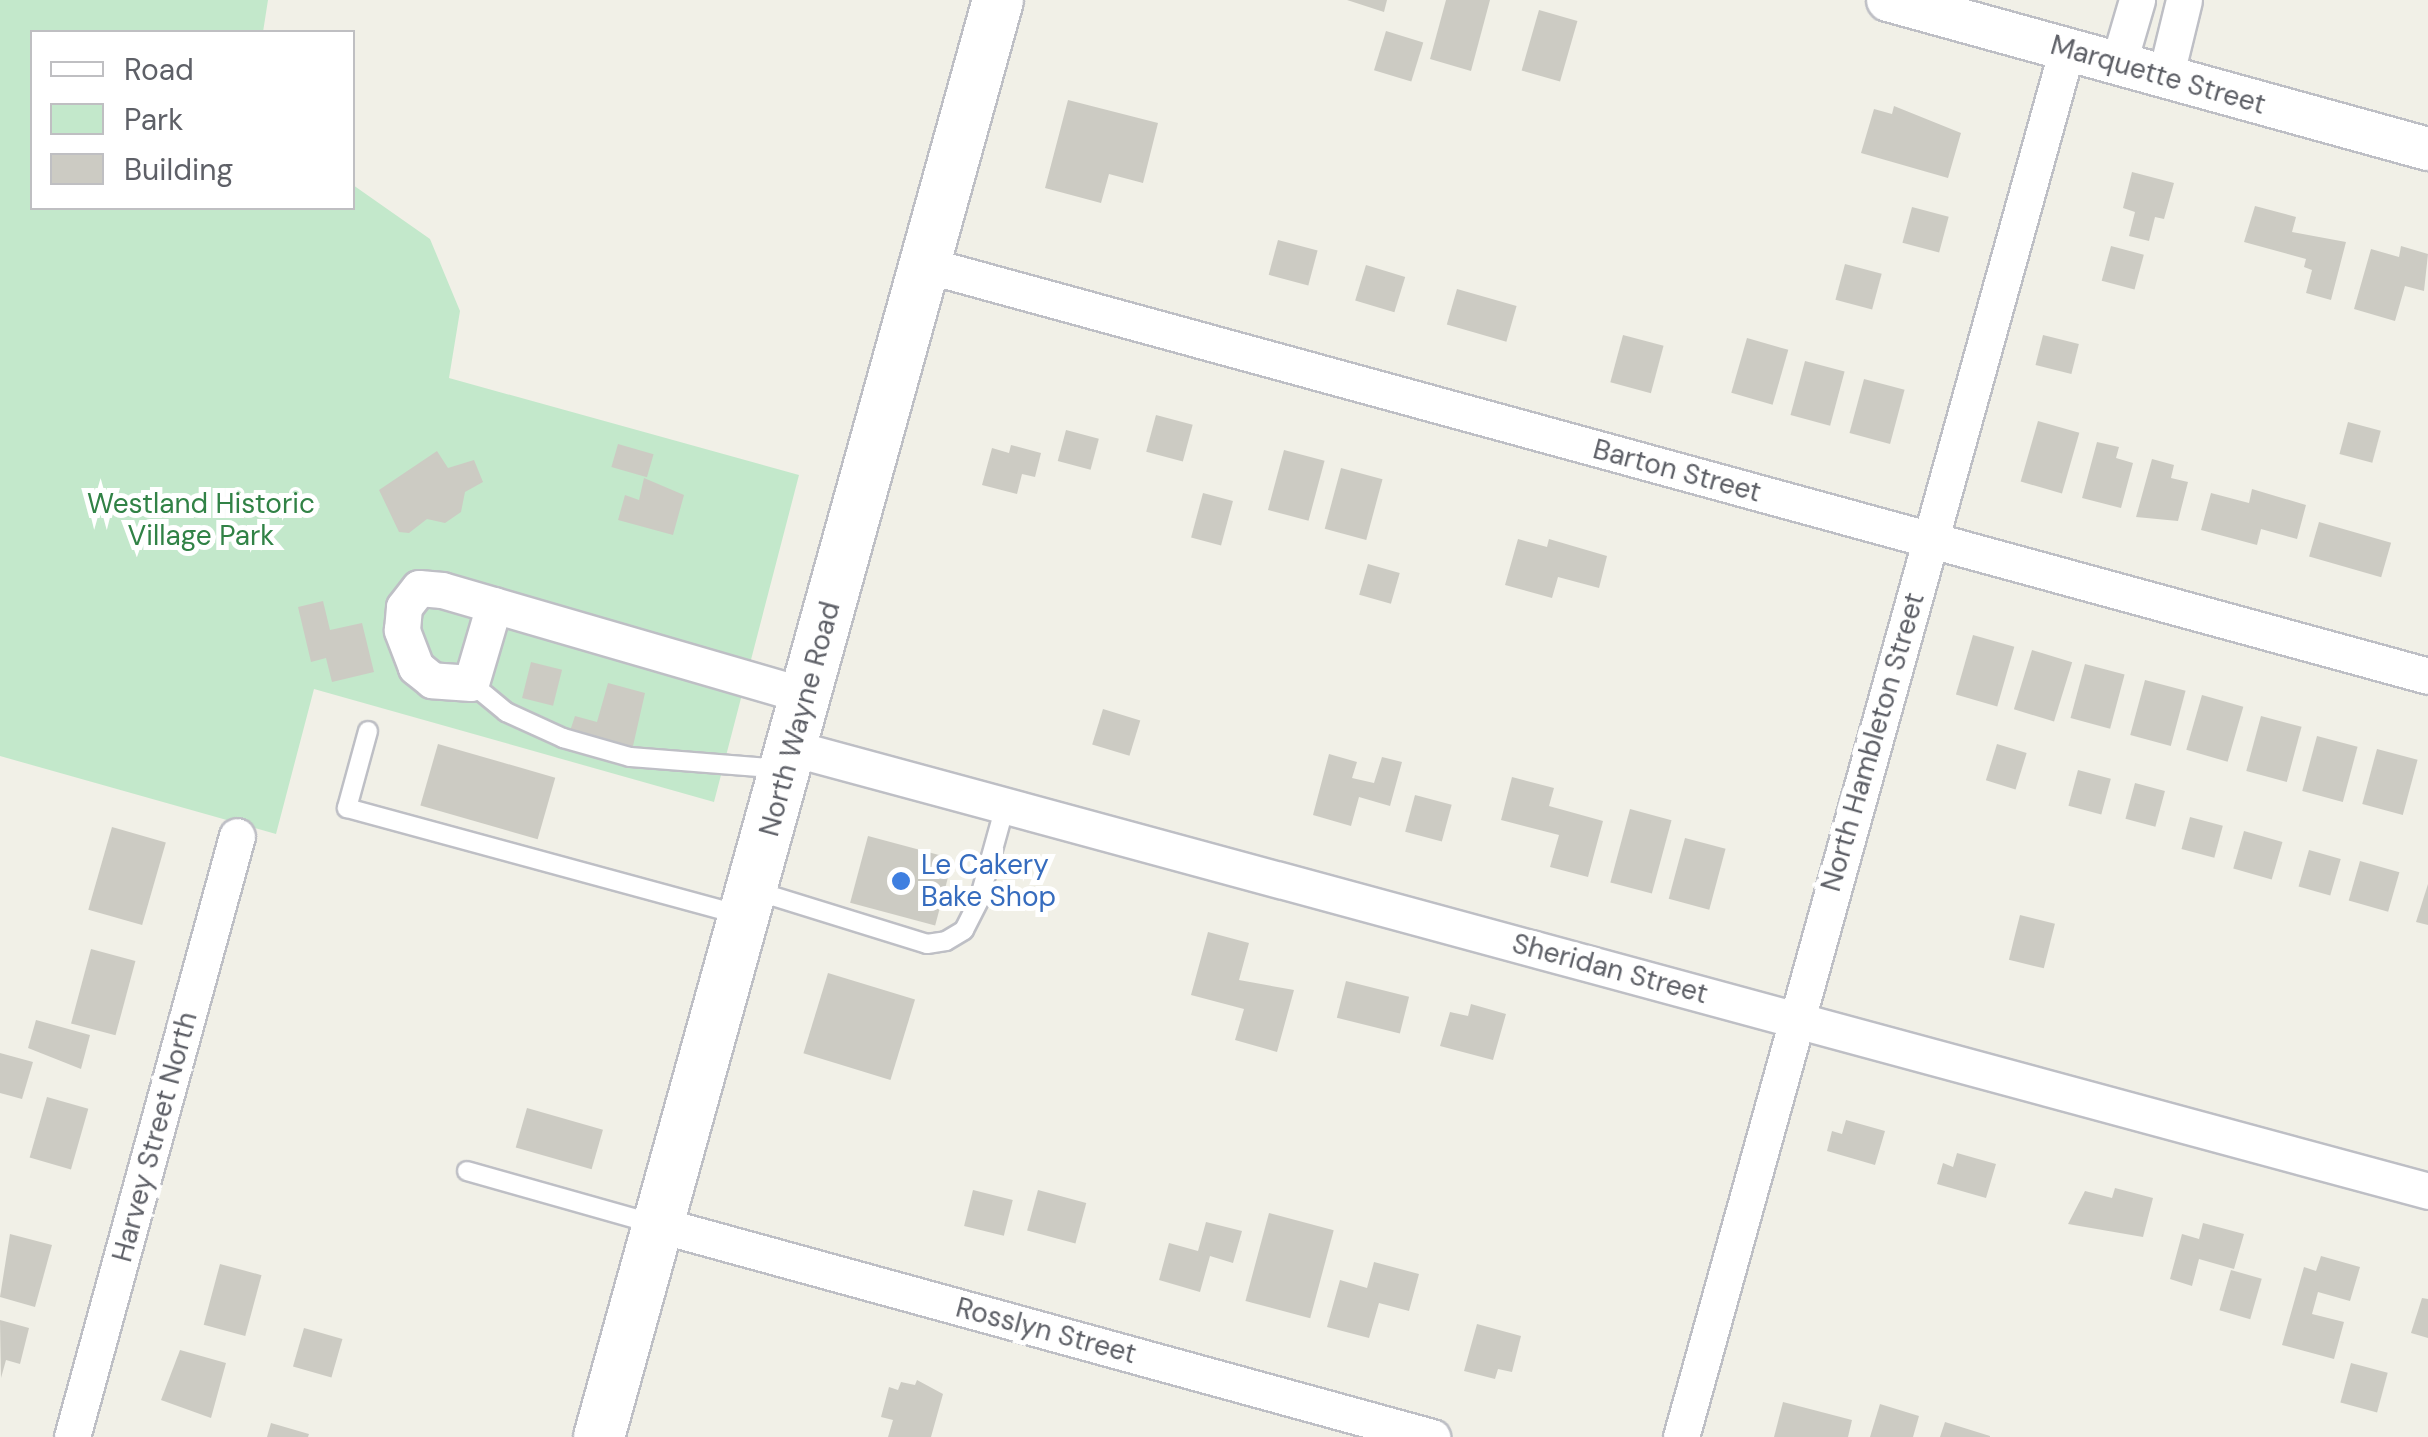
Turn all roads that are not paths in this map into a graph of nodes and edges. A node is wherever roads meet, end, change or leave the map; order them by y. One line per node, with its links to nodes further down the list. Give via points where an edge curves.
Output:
1 (998, 0): 9 (main road, North Wayne Road)
2 (1888, 0): 5 (street, Marquette Street)
3 (2138, 0): 6 (street)
4 (2184, 0): 7 (street)
5 (2067, 49): 6 (street, Marquette Street); 10 (street, North Hambleton Street)
6 (2118, 65): 7 (street, Marquette Street)
7 (2165, 78): 8 (street, Marquette Street)
8 (2428, 148)
9 (926, 265): 10 (street, Barton Street); 14 (main road, North Wayne Road)
10 (1929, 540): 12 (street, Barton Street); 20 (street, North Hambleton Street)
11 (494, 605): 13 (street); 13 (street, via 419,588 404,607 402,630 416,667 432,680); 14 (street)
12 (2428, 676)
13 (472, 684): 16 (lane, via 506,712 563,738 654,760)
14 (806, 696): 16 (main road, North Wayne Road)
15 (368, 731): 19 (lane, via 346,808)
16 (789, 759): 17 (street, Sheridan Street); 19 (main road, North Wayne Road)
17 (1005, 806): 19 (lane, via 979,900 964,930 946,942 927,944); 20 (street, Sheridan Street)
18 (238, 836): 24 (street, Harvey Street North)
19 (749, 903): 23 (main road, North Wayne Road)
20 (1796, 1019): 22 (street, Sheridan Street); 27 (street, North Hambleton Street)
21 (467, 1170): 23 (lane)
22 (2428, 1191)
23 (660, 1225): 25 (main road, North Wayne Road); 26 (street, Rosslyn Street)
24 (72, 1437)
25 (600, 1437)
26 (1432, 1437)
27 (1681, 1437)

